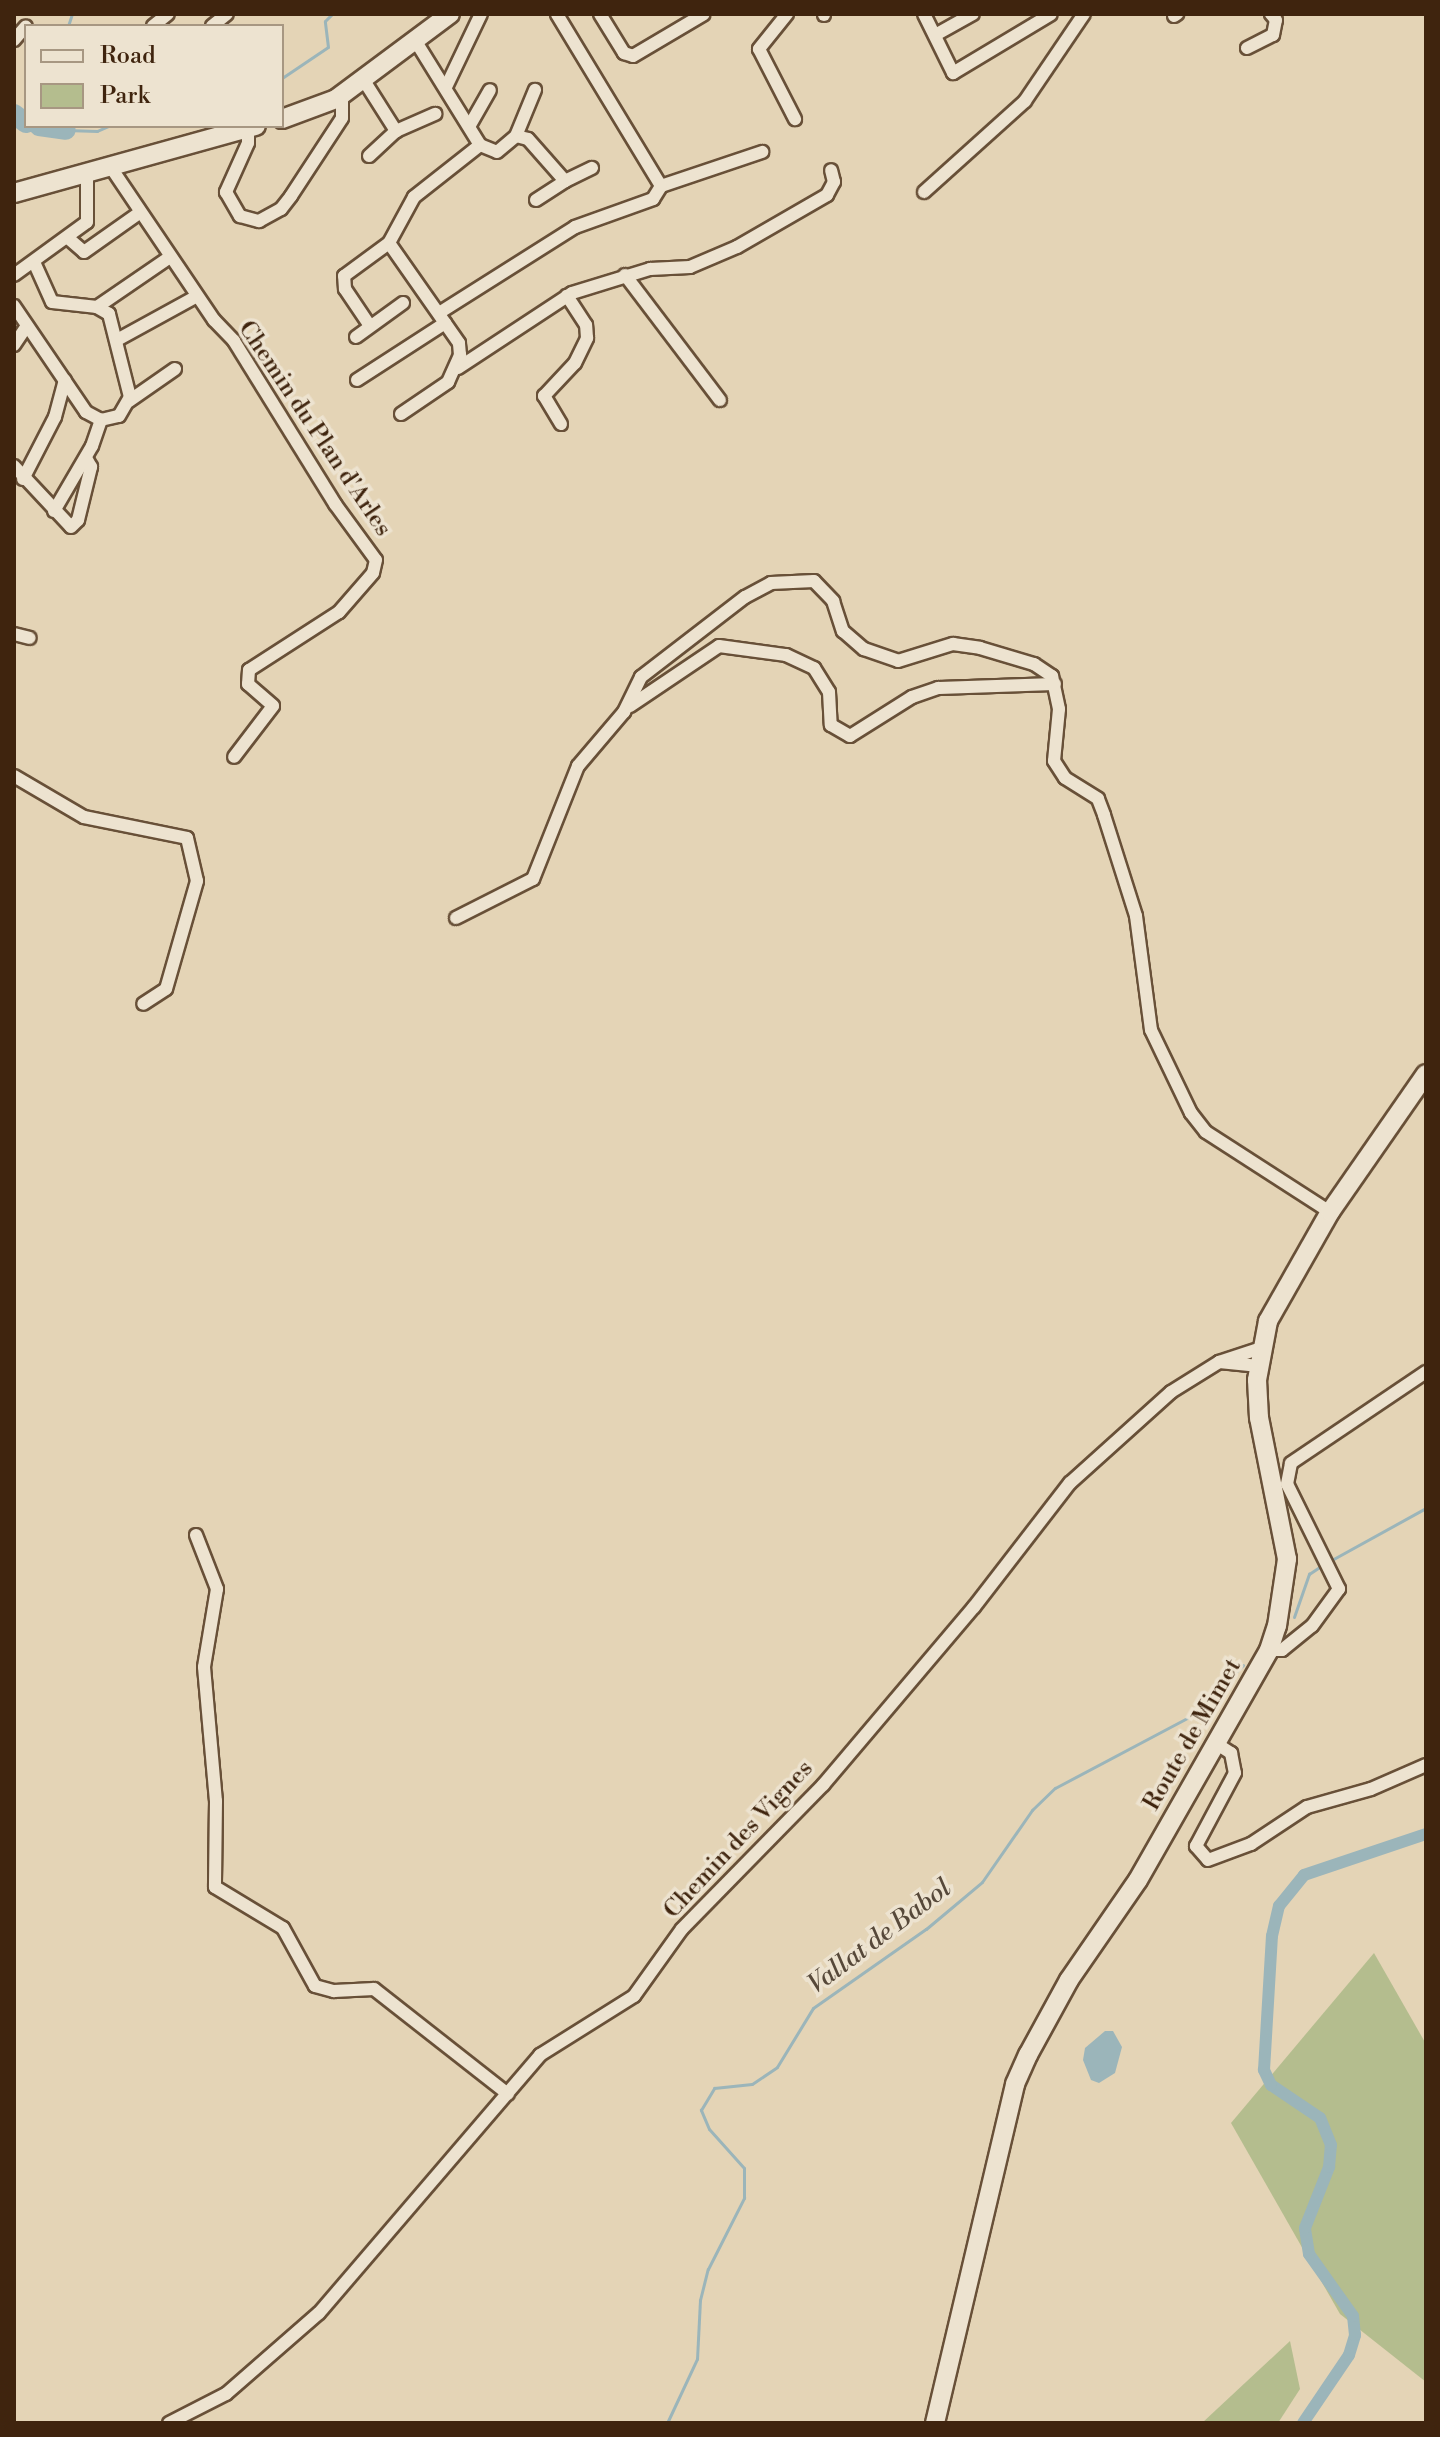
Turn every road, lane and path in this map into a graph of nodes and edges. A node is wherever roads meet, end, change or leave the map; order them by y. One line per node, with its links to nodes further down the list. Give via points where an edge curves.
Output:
1 (450, 14): 15 (main road)
2 (481, 14): 18 (street)
3 (557, 14): 38 (street)
4 (600, 14): 5 (street, via 624,53 633,56)
5 (704, 14)
6 (787, 14): 24 (street, via 759,49)
7 (924, 14): 14 (street)
8 (973, 14): 14 (street)
9 (1051, 14): 14 (street, via 958,73 948,70)
10 (1084, 14): 39 (street, via 1025,101)
11 (1271, 14): 16 (street, via 1277,29 1273,35)
12 (14, 17): 13 (street)
13 (28, 23)
14 (937, 34)
15 (415, 40): 17 (main road); 18 (street)
16 (1247, 48)
17 (363, 79): 21 (main road); 28 (street)
18 (446, 87): 25 (street)
19 (490, 90): 25 (street)
20 (535, 90): 29 (street)
21 (342, 95): 23 (main road); 27 (street, via 342,118 291,196 281,209 259,221 240,216 226,192)
22 (435, 114): 28 (street)
23 (284, 118)
24 (795, 119)
25 (470, 125): 30 (street)
26 (248, 128): 33 (main road)
27 (252, 128)
28 (396, 131): 32 (street)
29 (516, 136): 30 (street, via 497,152); 37 (street, via 537,144)
30 (480, 145): 44 (street, via 414,197)
31 (762, 152): 38 (street)
32 (369, 156)
33 (110, 166): 36 (main road); 42 (street, Chemin du Plan d'Arles)
34 (592, 168): 37 (street)
35 (831, 170): 48 (street, via 834,182 827,195 737,247 690,267)
36 (87, 173): 40 (main road); 43 (street, via 87,222)
37 (565, 181): 41 (street)
38 (661, 186): 54 (street, via 653,199 634,209 575,227)
39 (924, 192)
40 (14, 193)
41 (536, 200)
42 (139, 213): 43 (street, via 84,252); 45 (street, Chemin du Plan d'Arles)
43 (68, 238): 46 (street)
44 (389, 243): 54 (street); 56 (street, via 344,276 345,289)
45 (170, 257): 49 (street, Chemin du Plan d'Arles); 53 (street)
46 (34, 262): 47 (street); 53 (street, via 52,302)
47 (14, 275)
48 (625, 275): 50 (street); 64 (street)
49 (197, 296): 58 (street); 77 (street, Chemin du Plan d'Arles, via 234,341 376,565 339,612 249,670 248,684 273,706)
50 (567, 296): 60 (street); 68 (street, via 586,325 587,338 575,363 544,396 544,404)
51 (403, 303): 56 (street)
52 (14, 306): 55 (street)
53 (97, 307): 58 (street, via 109,314)
54 (442, 318): 60 (street, via 459,343); 63 (street)
55 (27, 326): 59 (street); 62 (street)
56 (370, 326): 57 (street)
57 (356, 337)
58 (117, 340): 65 (street)
59 (14, 345)
60 (458, 368): 66 (street, via 448,382)
61 (175, 369): 65 (street)
62 (65, 380): 67 (street, via 86,412); 71 (street, via 55,417)
63 (357, 380)
64 (720, 400)
65 (129, 401): 67 (street, via 119,416)
66 (401, 414)
67 (101, 420): 69 (street)
68 (561, 424)
69 (86, 458): 72 (street); 72 (street, via 91,467 77,524 67,525)
70 (14, 466): 71 (street)
71 (23, 479): 72 (street)
72 (54, 511)
73 (14, 634): 74 (street)
74 (30, 638)
75 (1055, 684): 76 (street, via 938,688 912,697 850,736 831,725 829,692 814,668 786,655 719,646 645,692); 76 (street, via 1034,664 980,648 953,644 898,661 864,649 843,631 824,587 799,578 771,583 745,597 657,664 641,677); 82 (street, via 1059,709 1054,761 1065,778 1098,799 1136,916 1151,1030 1191,1113 1206,1132)
76 (624, 712): 79 (street, via 578,766 533,879)
77 (234, 757)
78 (14, 776): 80 (street, via 84,817 187,838 197,881 166,989)
79 (456, 918)
80 (143, 1004)
81 (1426, 1074): 82 (main road, Route de Mimet)
82 (1330, 1212): 83 (main road, Route de Mimet, via 1283,1286)
83 (1260, 1357): 84 (street, Chemin des Vignes); 84 (street); 87 (main road, Route de Mimet, via 1259,1418 1287,1559 1284,1596)
84 (1219, 1362): 90 (street, Chemin des Vignes, via 1171,1392 1070,1483 974,1607 823,1785 682,1929 634,1996 540,2055)
85 (1426, 1372): 87 (street, via 1291,1463 1287,1484 1336,1577 1335,1600 1282,1650)
86 (196, 1535): 90 (street, via 217,1589 204,1667 216,1801 215,1887 283,1928 315,1986 334,1991 374,1989)
87 (1269, 1650): 88 (main road, Route de Mimet)
88 (1217, 1744): 89 (street, via 1231,1753 1235,1773 1196,1846 1208,1860 1251,1844 1307,1807 1371,1789); 92 (main road, Route de Mimet, via 1015,2084)
89 (1426, 1765)
90 (508, 2094): 91 (street, Chemin des Vignes, via 425,2184 319,2313 226,2394)
91 (169, 2423)
92 (935, 2423)

